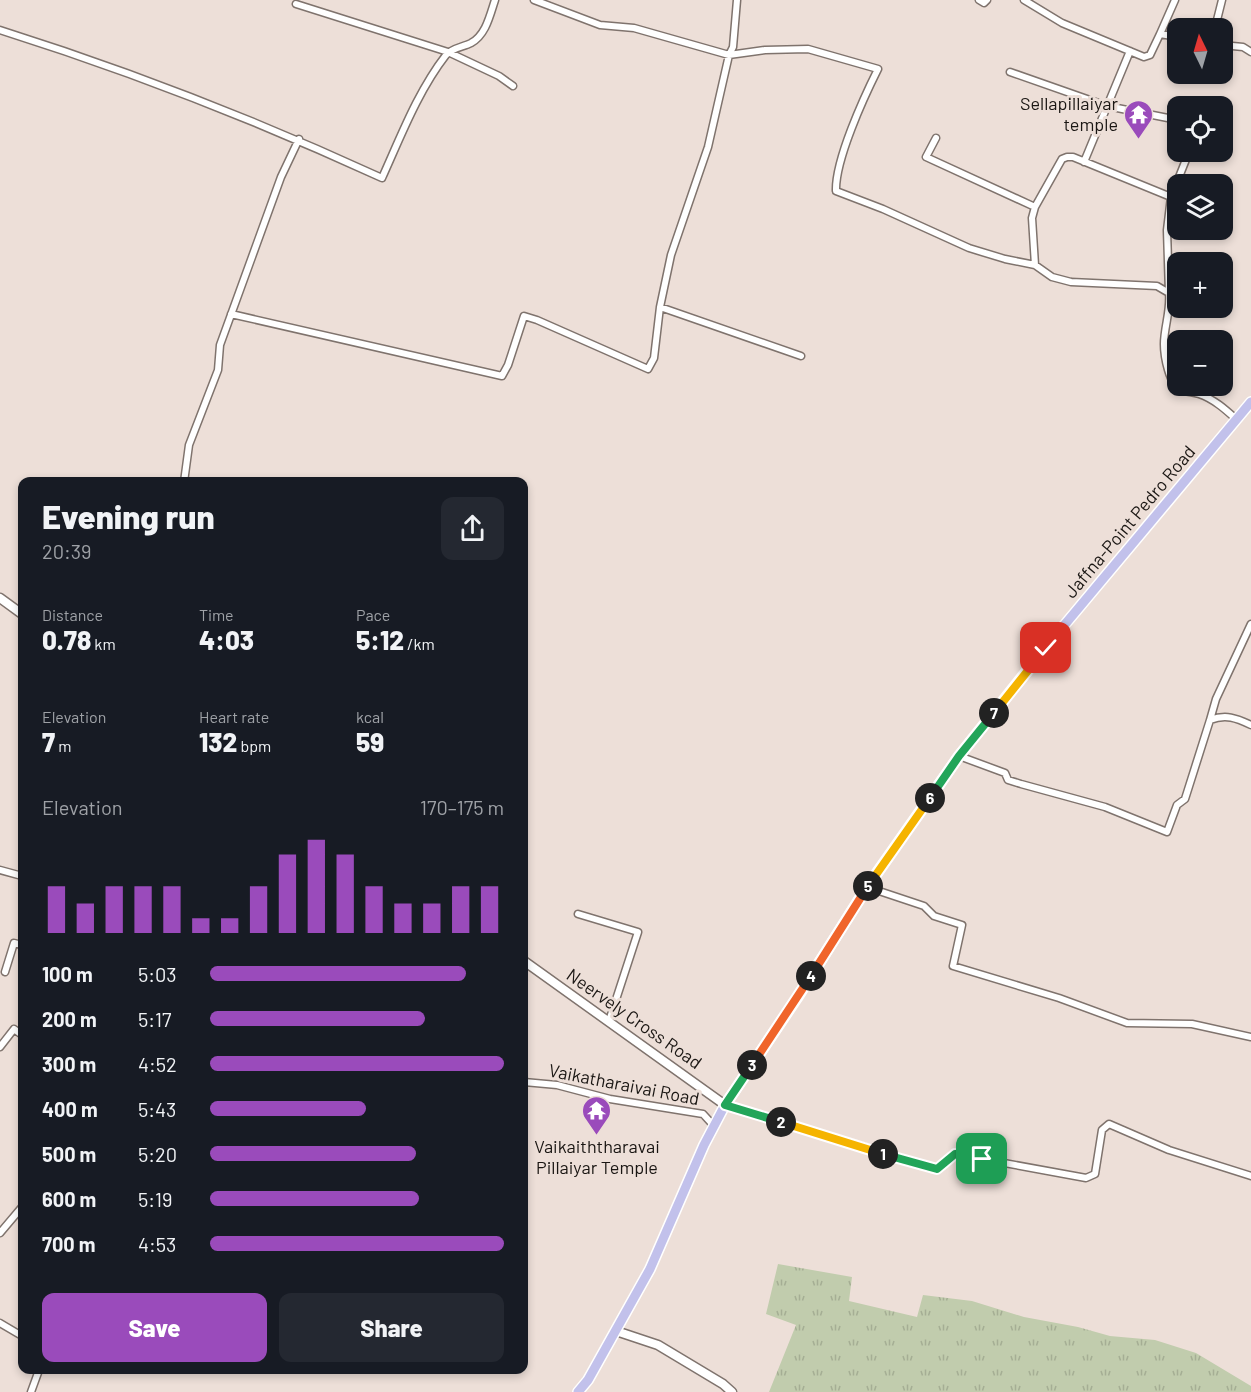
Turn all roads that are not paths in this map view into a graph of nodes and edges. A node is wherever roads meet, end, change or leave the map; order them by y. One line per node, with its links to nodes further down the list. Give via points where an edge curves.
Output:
1 (495, 0): 16 (street, via 484,29 472,42)
2 (534, 0): 18 (street, via 600,25 634,28)
3 (737, 0): 18 (street, via 734,47)
4 (979, 0): 5 (street)
5 (987, 0)
6 (1023, 0): 15 (street, via 1062,23)
7 (1175, 0): 12 (street)
8 (1222, 0): 10 (street)
9 (296, 4): 16 (street)
10 (1218, 18)
11 (0, 30): 24 (street, via 70,52)
12 (1160, 34): 13 (street); 15 (street, via 1150,55 1144,57)
13 (1167, 36)
14 (1233, 46): 17 (street)
15 (1130, 51): 21 (street)
16 (448, 52): 20 (street); 24 (street, via 433,74 382,178)
17 (1251, 52)
18 (729, 55): 28 (street, via 808,49 879,69 865,94 848,142 836,191 969,248); 30 (street, via 708,147 670,255)
19 (1010, 72): 21 (street)
20 (513, 86)
21 (1107, 106): 22 (street); 25 (street)
22 (1167, 118)
23 (936, 138): 27 (street, via 926,157)
24 (299, 140): 31 (street, via 281,177)
25 (1084, 162): 26 (street); 27 (street, via 1073,157 1062,159)
26 (1167, 195)
27 (1035, 207): 28 (street, via 1031,229)
28 (1035, 265): 29 (street, via 1052,277 1071,282 1157,286)
29 (1167, 292)
30 (660, 307): 31 (street, via 654,358 648,369 524,316 502,376); 33 (street)
31 (231, 314): 36 (street, via 220,345 218,370 189,445)
32 (1168, 318): 35 (street, via 1164,344 1170,380 1175,387 1200,394 1221,406)
33 (801, 356)
34 (1251, 402): 35 (main road, Jaffna-Point Pedro Road)
35 (1237, 420): 42 (main road, Jaffna-Point Pedro Road)
36 (185, 477)
37 (0, 598): 38 (street)
38 (18, 611)
39 (1251, 624): 40 (street)
40 (1210, 720): 41 (street, via 1233,717); 42 (street, via 1185,799 1178,805 1167,832 1106,807 1008,780 1005,773)
41 (1251, 725)
42 (959, 756): 45 (main road, Jaffna-Point Pedro Road)
43 (0, 870): 44 (street)
44 (18, 875)
45 (867, 887): 52 (street, via 924,906 934,916 962,925 952,966 1127,1023 1192,1024); 55 (main road, Jaffna-Point Pedro Road)
46 (578, 914): 50 (street, via 638,932)
47 (18, 944): 49 (street, via 14,943)
48 (528, 964): 50 (street, Neervely Cross Road)
49 (4, 972)
50 (609, 1021): 55 (street, Neervely Cross Road)
51 (18, 1032): 53 (street, via 14,1029)
52 (1251, 1037)
53 (0, 1047)
54 (528, 1082): 56 (street, Vaikatharaivai Road, via 703,1114)
55 (725, 1105): 56 (main road, Jaffna-Point Pedro Road); 57 (street, via 937,1169 955,1154 1086,1178 1095,1174 1102,1130 1109,1124 1169,1150)
56 (714, 1126): 61 (main road, Jaffna-Point Pedro Road, via 650,1269)
57 (1251, 1176)
58 (18, 1211): 59 (street)
59 (1, 1230)
60 (0, 1323): 62 (street)
61 (616, 1331): 65 (main road, Jaffna-Point Pedro Road); 66 (street, via 658,1345)
62 (18, 1334)
63 (38, 1374): 64 (street)
64 (31, 1392)
65 (578, 1392)
66 (732, 1392)

